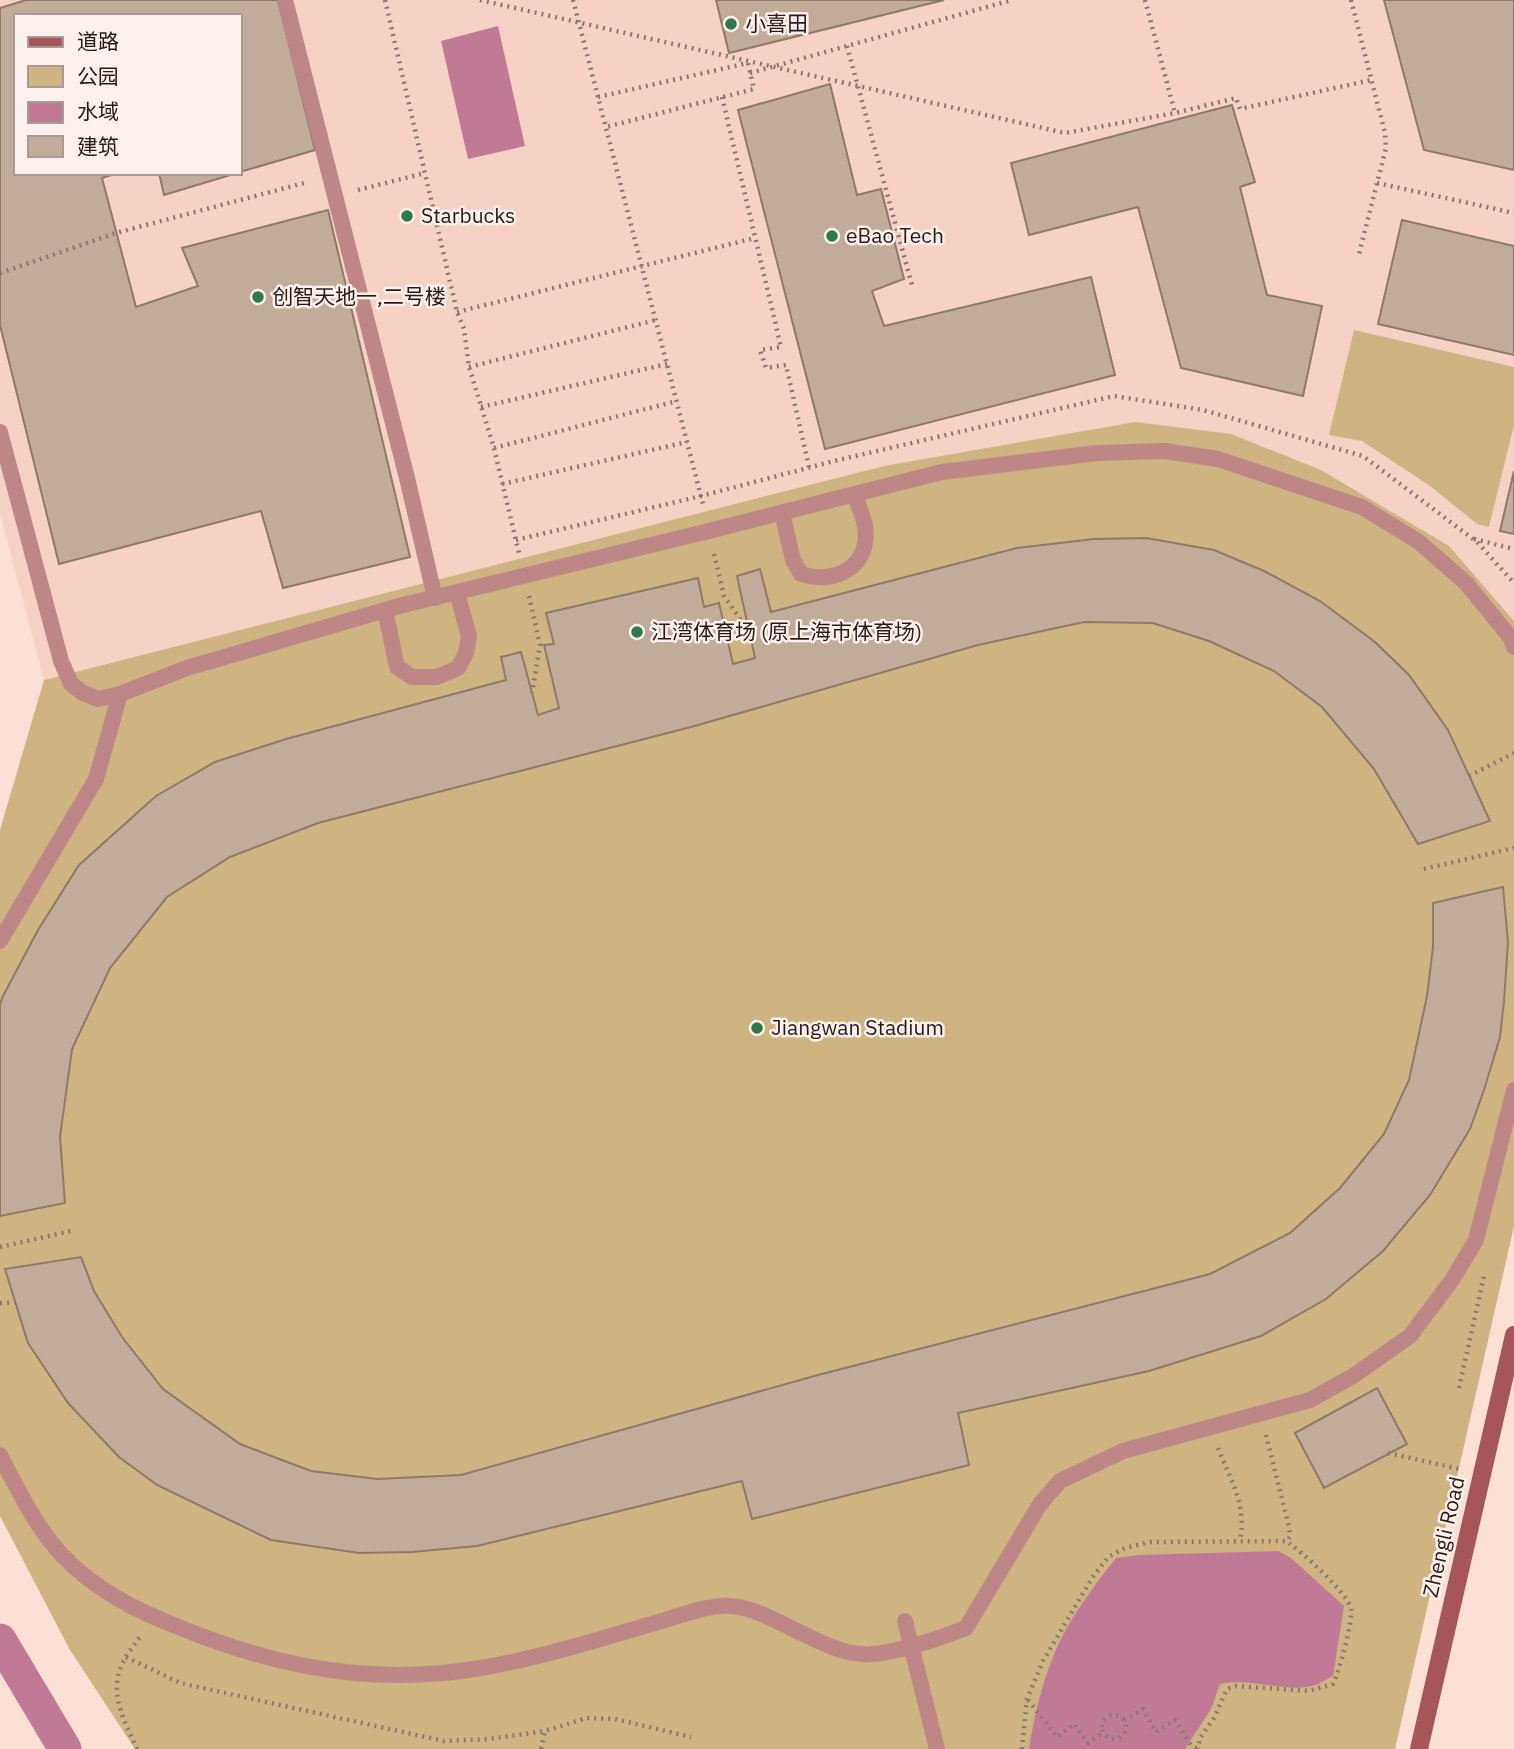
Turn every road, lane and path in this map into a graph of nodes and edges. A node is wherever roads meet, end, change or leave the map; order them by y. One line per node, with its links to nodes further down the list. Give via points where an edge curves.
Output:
1 (285, 0): 20 (lane)
2 (385, 0): 19 (path)
3 (480, 0): 8 (path)
4 (573, 0): 8 (path)
5 (1012, 0): 9 (path)
6 (1145, 0): 17 (path)
7 (1351, 0): 13 (path)
8 (579, 23): 10 (path); 16 (path)
9 (847, 46): 11 (path); 14 (path)
10 (748, 62): 11 (path); 12 (path); 16 (path)
11 (769, 67): 12 (path); 14 (path)
12 (750, 73): 15 (path, via 754,89)
13 (1371, 80): 17 (path, via 1240,109 1236,98); 21 (path, via 1386,148)
14 (859, 88): 17 (path, via 1065,134); 28 (path)
15 (722, 96): 18 (path); 24 (path)
16 (598, 97): 18 (path)
17 (1175, 113)
18 (606, 127): 26 (path)
19 (425, 173): 22 (path); 29 (path)
20 (330, 176): 22 (lane); 27 (path, via 116,233)
21 (1377, 183): 23 (path); 25 (path)
22 (335, 197): 48 (lane)
23 (1514, 213)
24 (756, 238): 26 (path); 38 (path, via 781,347 760,350 766,368 786,365)
25 (1359, 254)
26 (642, 268): 29 (path); 30 (path)
27 (0, 273)
28 (913, 289)
29 (457, 312): 32 (path)
30 (656, 320): 31 (path); 32 (path)
31 (667, 363): 33 (path); 34 (path)
32 (470, 367): 34 (path)
33 (677, 401): 36 (path); 37 (path)
34 (481, 407): 37 (path)
35 (0, 432): 54 (lane, via 71,684 98,699)
36 (687, 442): 39 (path); 44 (path, via 701,496)
37 (494, 448): 39 (path)
38 (809, 467)
39 (502, 484): 42 (path)
40 (855, 495): 41 (lane); 41 (lane, via 865,528 863,550 852,568 835,576 816,579 801,574); 52 (lane, via 942,472 1097,453 1165,451 1217,459 1362,507 1419,542 1466,583)
41 (782, 513): 46 (lane)
42 (512, 523)
43 (1474, 539): 45 (path)
44 (516, 540)
45 (1514, 549)
46 (457, 593): 48 (lane); 49 (lane, via 469,636 466,653 458,668 437,677 412,677 397,667)
47 (723, 596): 50 (path)
48 (435, 598): 49 (lane)
49 (385, 610): 54 (lane, via 187,668)
50 (749, 632)
51 (540, 645): 53 (path)
52 (1514, 646)
53 (532, 692)
54 (120, 694): 59 (lane, via 96,779)
55 (1514, 754): 56 (path)
56 (1469, 776)
57 (1514, 848): 58 (path)
58 (1424, 869)
59 (0, 941)
60 (1514, 1090): 66 (lane, via 1476,1240 1410,1336 1310,1400)
61 (71, 1231): 62 (path)
62 (0, 1247)
63 (0, 1303): 64 (path)
64 (16, 1303)
65 (1514, 1335): 70 (main road, Zhengli Road)
66 (1261, 1413): 67 (lane); 72 (path, via 1289,1527)
67 (1209, 1428): 71 (path, via 1242,1506); 75 (lane, via 1123,1451 1060,1481 1040,1504 966,1628)
68 (1388, 1453): 70 (path)
69 (0, 1455): 73 (lane, via 23,1501 62,1555 106,1592)
70 (1481, 1474): 87 (main road, Zhengli Road)
71 (1240, 1541): 72 (path); 77 (path, via 1150,1542 1108,1557 1043,1661)
72 (1286, 1541): 86 (path, via 1301,1551 1351,1609 1339,1673 1333,1684 1308,1691 1227,1689)
73 (153, 1617): 75 (lane, via 230,1648 321,1670 389,1676 480,1668 731,1606 861,1654); 76 (path)
74 (905, 1621): 75 (lane)
75 (911, 1645): 84 (lane)
76 (126, 1657): 79 (path, via 180,1683 444,1741); 82 (path, via 116,1686 121,1715)
77 (1027, 1699): 80 (path, via 1057,1737 1074,1724 1088,1743); 85 (path)
78 (1124, 1720): 80 (path, via 1107,1716 1102,1722); 80 (path, via 1123,1736 1116,1739); 86 (path, via 1143,1709 1156,1732 1175,1720)
79 (545, 1731): 81 (path, via 587,1718 615,1719); 83 (path)
80 (1104, 1732)
81 (691, 1737)
82 (137, 1749)
83 (541, 1749)
84 (937, 1749)
85 (1022, 1749)
86 (1198, 1749)
87 (1419, 1749)

